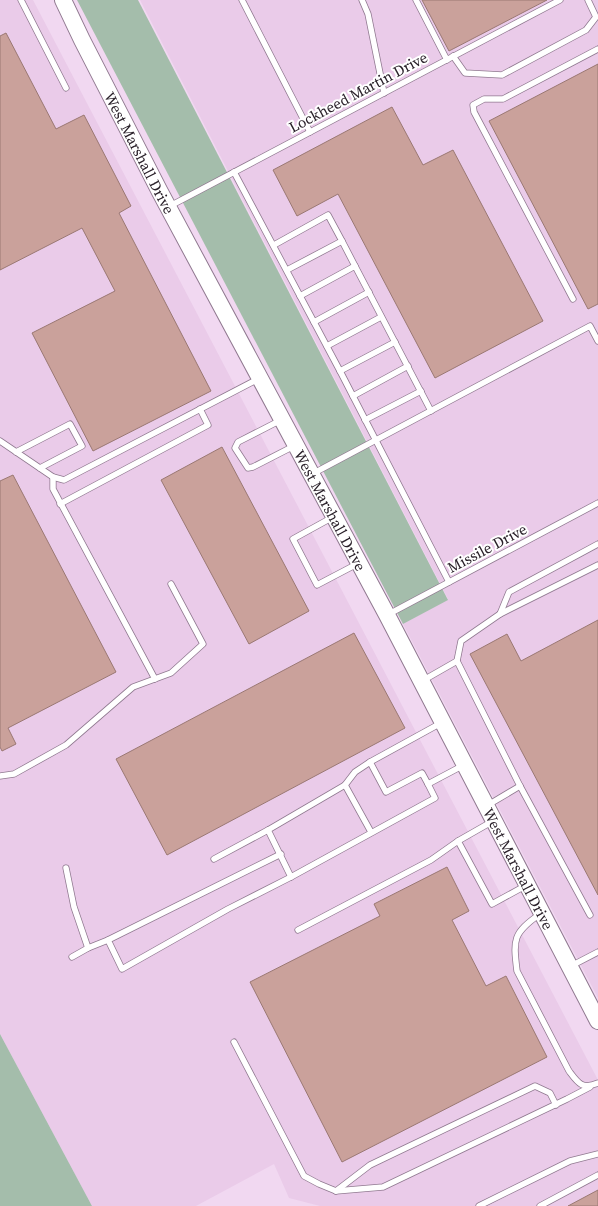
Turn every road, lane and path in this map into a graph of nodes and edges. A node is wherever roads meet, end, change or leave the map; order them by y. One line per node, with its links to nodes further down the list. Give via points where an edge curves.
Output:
1 (21, 0): 11 (lane)
2 (63, 0): 15 (main road, West Marshall Drive)
3 (242, 0): 13 (lane)
4 (362, 0): 12 (lane, via 368,14)
5 (416, 0): 10 (lane)
6 (560, 0): 9 (lane, Lockheed Martin Drive)
7 (588, 0): 9 (lane, via 596,17 586,30 502,75 465,73)
8 (598, 49): 22 (lane, via 503,99 484,99 473,105)
9 (453, 56): 10 (lane, Lockheed Martin Drive)
10 (447, 60): 12 (lane, Lockheed Martin Drive)
11 (66, 88)
12 (384, 93): 13 (lane, Lockheed Martin Drive)
13 (310, 132): 14 (lane, Lockheed Martin Drive)
14 (234, 172): 15 (lane, Lockheed Martin Drive); 17 (lane)
15 (168, 207): 30 (main road, West Marshall Drive)
16 (342, 241): 17 (lane, via 328,215); 18 (lane); 19 (lane)
17 (274, 245): 19 (lane)
18 (355, 266): 20 (lane); 21 (lane)
19 (287, 270): 21 (lane)
20 (369, 292): 23 (lane); 24 (lane)
21 (300, 296): 24 (lane)
22 (573, 298)
23 (381, 317): 26 (lane); 27 (lane)
24 (314, 322): 27 (lane)
25 (598, 341): 34 (lane, via 590,326)
26 (395, 342): 28 (lane); 29 (lane)
27 (327, 346): 29 (lane)
28 (408, 366): 31 (lane); 32 (lane)
29 (340, 371): 32 (lane)
30 (260, 378): 33 (lane); 35 (main road, West Marshall Drive)
31 (421, 391): 34 (lane); 36 (lane)
32 (353, 396): 36 (lane)
33 (200, 409): 43 (lane, via 64,480); 45 (lane, via 208,425)
34 (431, 411): 37 (lane)
35 (282, 419): 39 (main road, West Marshall Drive); 39 (lane, via 238,442 235,448 238,455 248,468 253,468)
36 (365, 420): 37 (lane)
37 (376, 440): 42 (lane); 50 (lane)
38 (0, 441): 40 (lane)
39 (296, 445): 42 (main road, West Marshall Drive)
40 (16, 452): 41 (lane); 41 (lane, via 70,424 82,446)
41 (40, 468): 43 (lane)
42 (312, 474): 46 (main road, West Marshall Drive)
43 (53, 477): 45 (lane, via 53,489)
44 (598, 502): 50 (lane, Missile Drive)
45 (60, 504): 55 (lane)
46 (334, 517): 48 (main road, West Marshall Drive); 48 (lane, via 293,539 318,585)
47 (598, 544): 52 (lane, via 509,592)
48 (358, 563): 53 (main road, West Marshall Drive)
49 (598, 565): 52 (lane)
50 (449, 582): 53 (lane, Missile Drive)
51 (171, 584): 55 (lane, via 203,644 171,673)
52 (500, 614): 54 (lane, via 461,641)
53 (387, 615): 56 (main road, West Marshall Drive)
54 (457, 661): 56 (lane); 63 (lane)
55 (155, 679): 60 (lane, via 133,687 66,745 14,774)
56 (421, 681): 57 (main road, West Marshall Drive)
57 (443, 722): 58 (lane); 59 (main road, West Marshall Drive)
58 (370, 762): 61 (lane, via 386,792 422,773); 62 (lane, via 355,772)
59 (464, 765): 61 (lane); 64 (main road, West Marshall Drive)
60 (0, 776)
61 (428, 784): 66 (lane, via 435,798)
62 (345, 785): 65 (lane); 66 (lane)
63 (520, 786): 64 (lane); 74 (lane)
64 (490, 813): 67 (lane); 72 (main road, West Marshall Drive)
65 (268, 830): 68 (lane); 69 (lane)
66 (371, 832): 71 (lane)
67 (458, 841): 72 (lane, via 492,904); 75 (lane, via 431,860)
68 (280, 854): 71 (lane); 76 (lane)
69 (214, 858)
70 (66, 868): 77 (lane, via 74,907)
71 (291, 876): 76 (lane, via 122,969)
72 (527, 885): 73 (main road, West Marshall Drive)
73 (542, 913): 80 (main road, West Marshall Drive); 84 (lane, via 523,926 516,938 517,971 569,1071 579,1084)
74 (590, 915)
75 (298, 930)
76 (108, 940): 77 (lane)
77 (88, 948): 79 (lane)
78 (598, 952): 80 (lane)
79 (72, 957)
80 (570, 967): 81 (main road, West Marshall Drive)
81 (598, 1021)
82 (234, 1042): 88 (lane, via 304,1176)
83 (598, 1083): 84 (lane)
84 (590, 1086): 85 (lane)
85 (556, 1105): 88 (lane, via 383,1186); 88 (lane, via 550,1093 535,1086 370,1165)
86 (598, 1154): 89 (lane, via 570,1161)
87 (598, 1175): 90 (lane)
88 (336, 1191)
89 (479, 1206)
90 (540, 1206)

